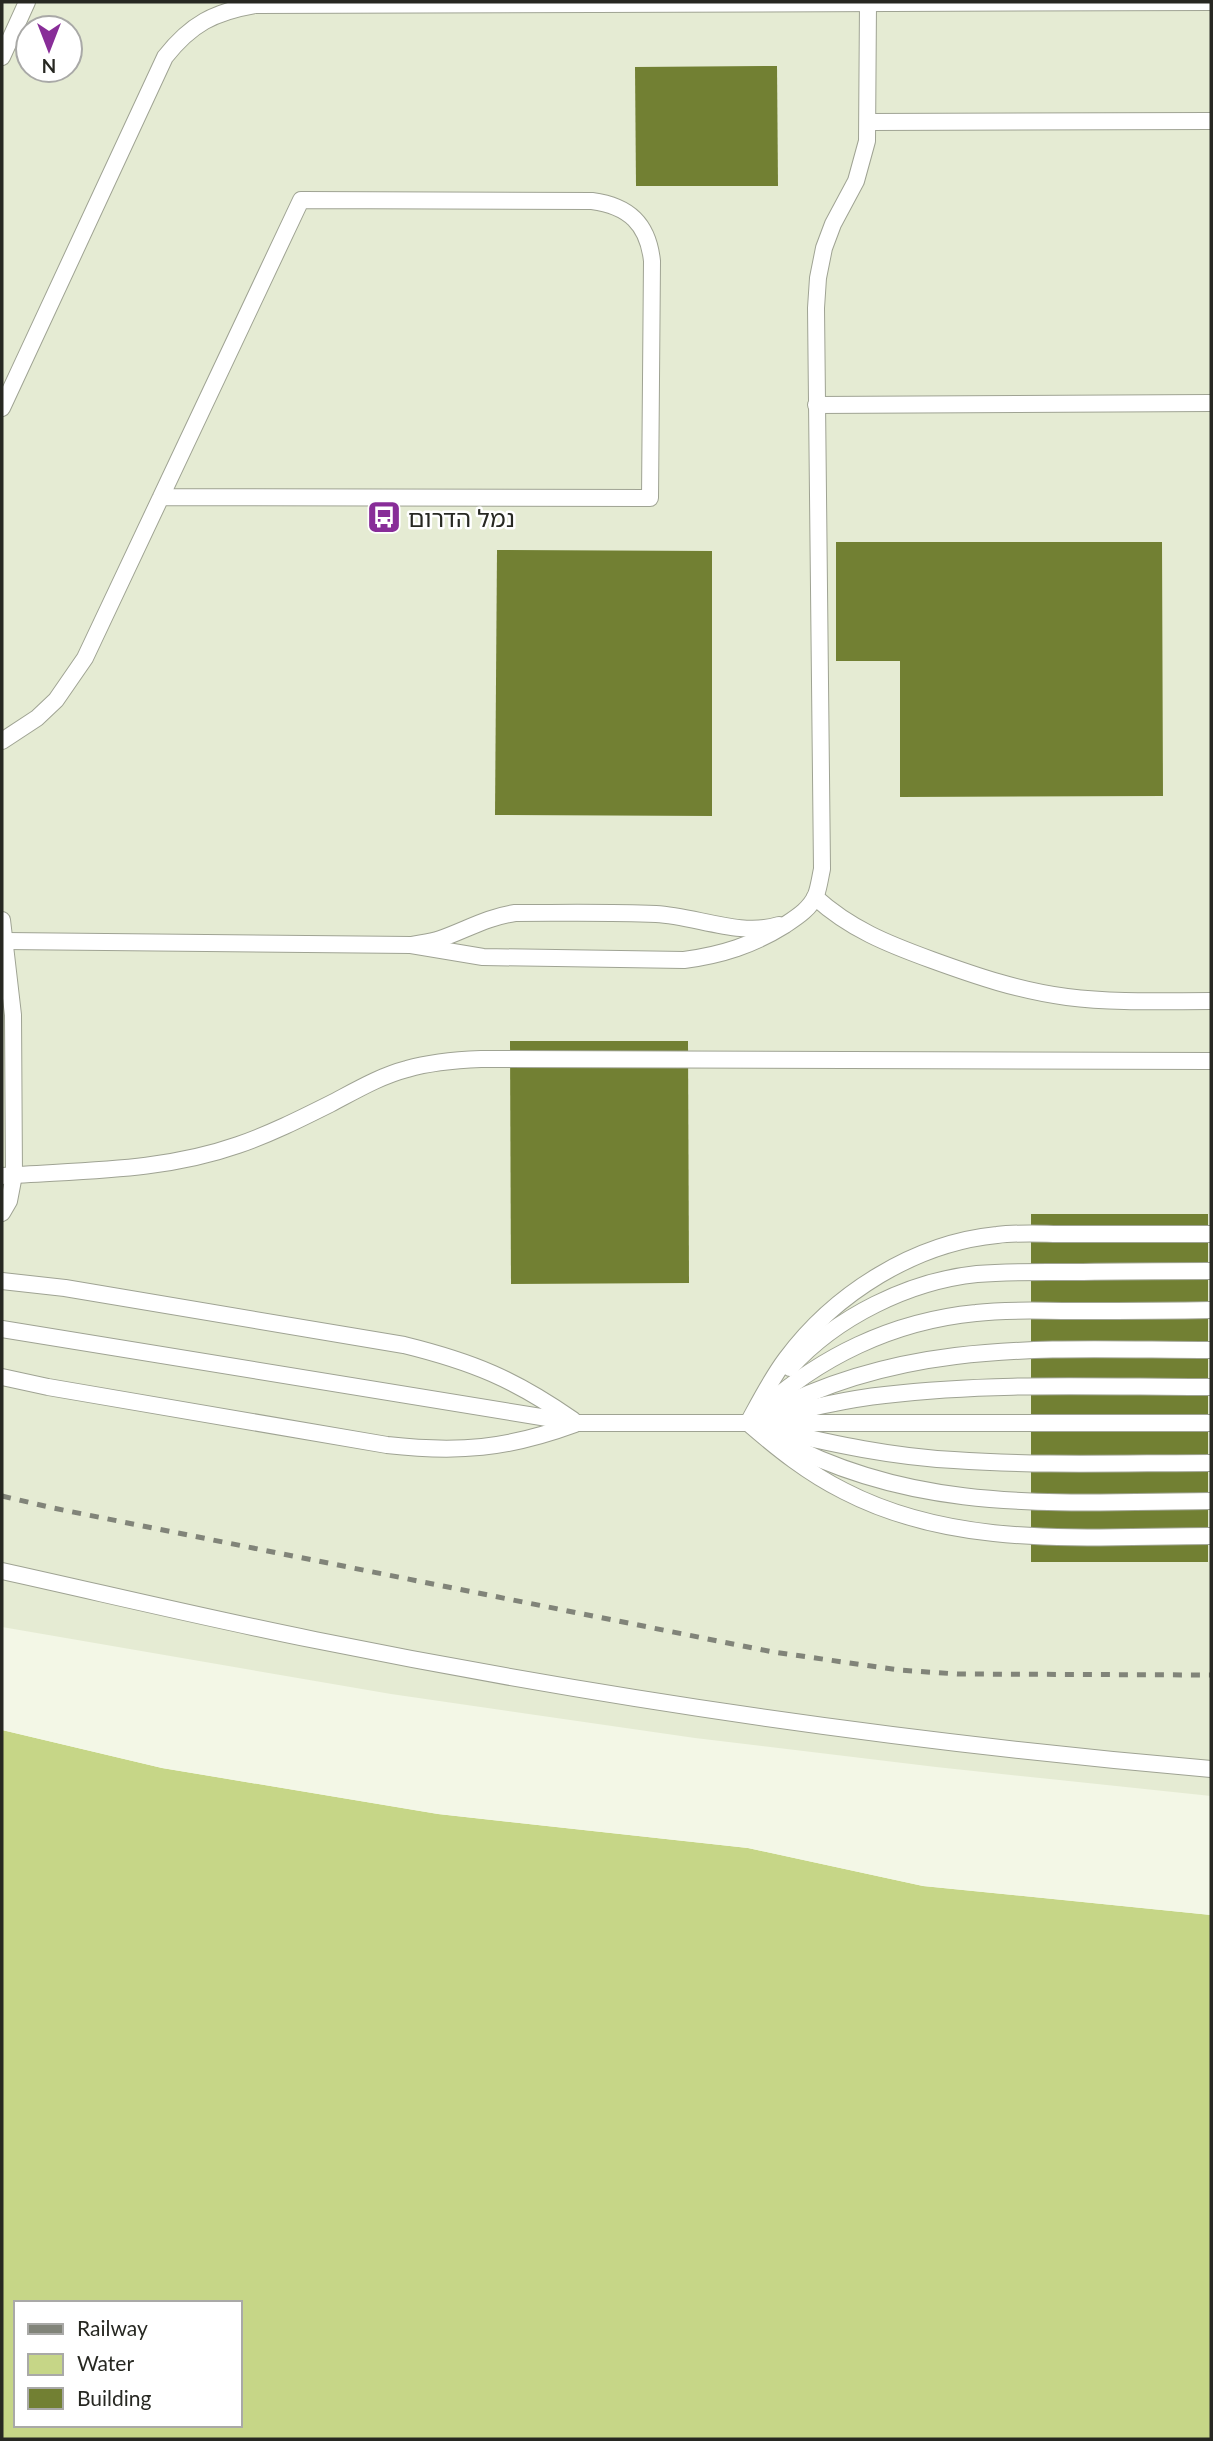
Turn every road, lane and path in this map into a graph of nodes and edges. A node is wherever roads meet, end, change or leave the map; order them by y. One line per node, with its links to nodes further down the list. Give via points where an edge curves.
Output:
1 (27, 2): 4 (lane)
2 (1211, 2): 3 (lane)
3 (868, 3): 6 (lane); 9 (lane, via 255,5 214,16 179,40 160,66)
4 (2, 57)
5 (1211, 121): 6 (lane)
6 (869, 122): 8 (lane, via 864,160 833,224 818,278)
7 (1211, 403): 8 (lane)
8 (816, 405): 12 (lane, via 821,869)
9 (2, 408)
10 (161, 497): 10 (lane, via 650,498 652,261 644,231 622,209 592,201 301,200); 11 (lane, via 72,680 37,718)
11 (2, 741)
12 (815, 897): 14 (lane); 17 (lane, via 851,926 878,940 980,977 1099,1000)
13 (2, 920): 15 (lane)
14 (790, 921): 16 (lane, via 750,929 656,914 515,913); 16 (lane, via 738,950 684,960 482,957)
15 (3, 944): 16 (lane); 19 (lane, via 13,1015)
16 (411, 945)
17 (1211, 1001)
18 (1211, 1061): 19 (lane, via 443,1061 375,1080 272,1133 201,1157 126,1169)
19 (8, 1175): 20 (lane, via 9,1201)
20 (2, 1213)
21 (1211, 1234): 30 (lane, via 998,1235 928,1252 871,1281 812,1329 787,1358)
22 (1211, 1271): 30 (lane, via 1017,1272 933,1283 883,1302 823,1339 769,1391)
23 (2, 1281): 29 (lane, via 451,1356 496,1373)
24 (1211, 1310): 30 (lane, via 977,1312 938,1318 864,1341 821,1363)
25 (2, 1329): 29 (lane)
26 (1211, 1350): 30 (lane, via 1017,1350 923,1359 833,1383)
27 (2, 1377): 29 (lane, via 430,1450 510,1444)
28 (1211, 1387): 30 (lane, via 949,1389 869,1397)
29 (578, 1423): 30 (lane)
30 (748, 1423): 31 (lane); 32 (lane, via 876,1451 952,1460); 33 (lane, via 836,1466 926,1492 1017,1502); 34 (lane, via 778,1449 843,1491 924,1522 1017,1536)
31 (1211, 1423)
32 (1211, 1463)
33 (1211, 1501)
34 (1211, 1536)
35 (2, 1572): 36 (lane, via 314,1640 670,1703 878,1733)
36 (1211, 1769)

